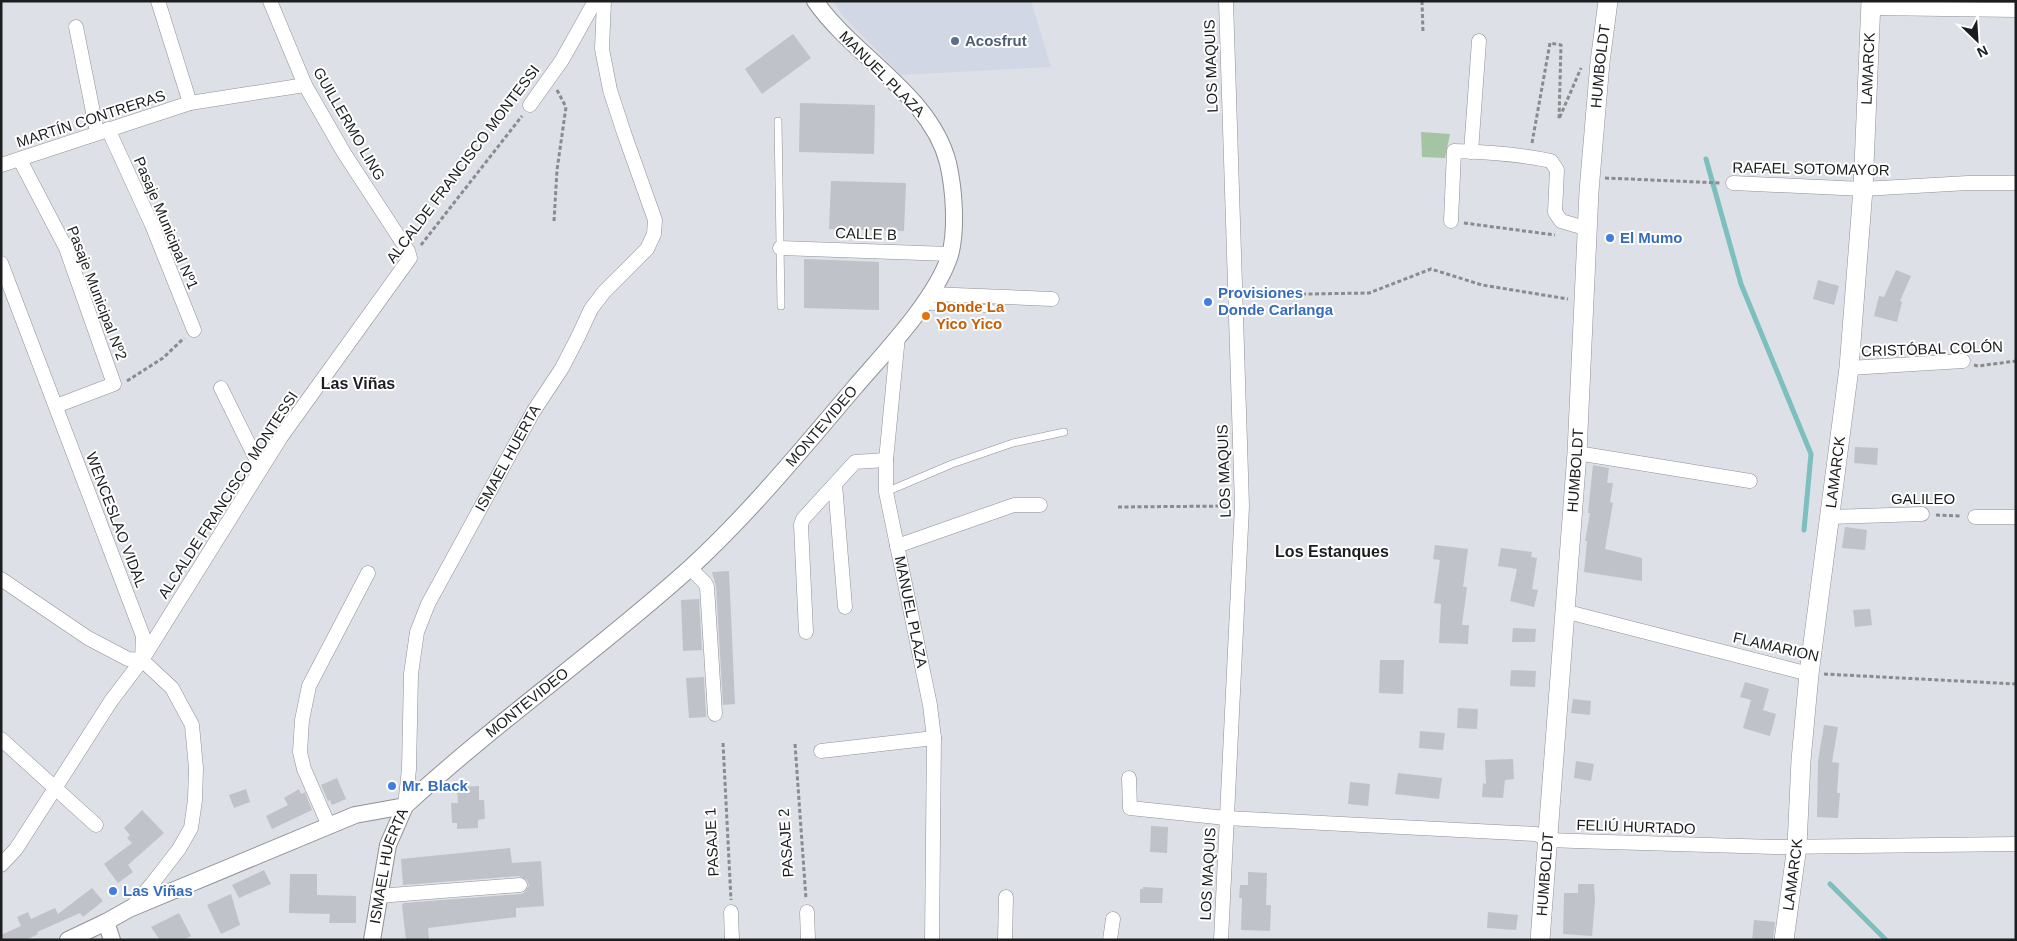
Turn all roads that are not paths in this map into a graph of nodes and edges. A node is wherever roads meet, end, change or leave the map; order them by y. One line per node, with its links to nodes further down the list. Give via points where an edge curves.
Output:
1 (158, 1): 13 (street, MARTÍN CONTRERAS)
2 (270, 1): 12 (street, GUILLERMO LING)
3 (595, 1): 14 (street, ALCALDE FRANCISCO MONTESSI)
4 (604, 1): 66 (street, ISMAEL HUERTA, via 602,49 610,90 655,220 654,234 647,249 591,309 566,360 532,412 428,604 417,632 411,674)
5 (815, 1): 26 (street, MANUEL PLAZA, via 828,21 921,110 939,136 953,190)
6 (1226, 1): 67 (street, LOS MAQUIS, via 1242,506)
7 (1608, 1): 24 (main road, HUMBOLDT, via 1600,62)
8 (1871, 4): 9 (street); 22 (main road, LAMARCK)
9 (2016, 10)
10 (76, 27): 16 (street, Pasaje Municipal Nº1)
11 (1479, 41): 17 (street)
12 (305, 85): 13 (street, MARTÍN CONTRERAS); 27 (street, GUILLERMO LING)
13 (190, 103): 16 (street, MARTÍN CONTRERAS)
14 (530, 106)
15 (778, 121): 25 (lane)
16 (103, 131): 18 (street, MARTÍN CONTRERAS); 33 (street, Pasaje Municipal Nº1, via 152,225)
17 (1471, 152): 23 (street, via 1454,151); 24 (street, via 1530,156 1551,161 1557,170 1555,212 1561,221)
18 (20, 160): 19 (street, MARTÍN CONTRERAS); 38 (street, Pasaje Municipal Nº2, via 66,248 114,384)
19 (1, 166)
20 (1733, 183): 22 (street, RAFAEL SOTOMAYOR)
21 (2016, 183): 22 (street, RAFAEL SOTOMAYOR)
22 (1863, 189): 36 (main road, LAMARCK)
23 (1451, 221)
24 (1588, 229): 40 (main road, HUMBOLDT)
25 (780, 248): 26 (street, CALLE B); 31 (lane)
26 (950, 254): 30 (street, MANUEL PLAZA)
27 (410, 258): 42 (street, ALCALDE FRANCISCO MONTESSI, via 280,437)
28 (1, 263): 38 (street, WENCESLAO VIDAL)
29 (1052, 299): 30 (street)
30 (925, 300): 32 (lane); 34 (street, MANUEL PLAZA)
31 (781, 306)
32 (999, 309)
33 (194, 330)
34 (898, 336): 41 (street, MANUEL PLAZA); 52 (street, MONTEVIDEO, via 751,508)
35 (1963, 361): 36 (street, CRISTÓBAL COLÓN)
36 (1849, 368): 48 (main road, LAMARCK)
37 (222, 388): 42 (street)
38 (56, 406): 58 (street, WENCESLAO VIDAL, via 143,636)
39 (1064, 432): 45 (lane, via 1013,443)
40 (1577, 453): 43 (street); 56 (main road, HUMBOLDT)
41 (886, 460): 44 (street, via 855,462); 45 (street, MANUEL PLAZA)
42 (261, 469): 58 (street, ALCALDE FRANCISCO MONTESSI)
43 (1750, 481)
44 (835, 484): 55 (street); 57 (street, via 806,515 801,525)
45 (886, 492): 51 (street, MANUEL PLAZA)
46 (1040, 505): 51 (street, via 1014,505)
47 (1922, 514): 48 (street, GALILEO)
48 (1830, 517): 59 (main road, LAMARCK)
49 (1975, 517): 50 (street, GALILEO)
50 (2016, 517)
51 (897, 546): 61 (street, MANUEL PLAZA)
52 (690, 568): 60 (street, via 707,587); 66 (street, MONTEVIDEO)
53 (368, 573): 69 (street, via 309,686 302,720 300,752)
54 (1, 580): 58 (street, via 88,638 128,659)
55 (845, 606)
56 (1564, 611): 59 (street, FLAMARION); 70 (main road, HUMBOLDT)
57 (806, 632)
58 (142, 660): 65 (street, ALCALDE FRANCISCO MONTESSI, via 110,701); 77 (street, via 172,688 192,724 195,800 191,828 179,849)
59 (1809, 674): 72 (main road, LAMARCK)
60 (715, 714)
61 (934, 738): 63 (street); 87 (street, MANUEL PLAZA)
62 (1, 739): 65 (street)
63 (821, 751)
64 (1129, 778): 67 (street, FELIÚ HURTADO, via 1130,808)
65 (56, 788): 68 (street); 73 (street, ALCALDE FRANCISCO MONTESSI, via 16,849)
66 (405, 806): 69 (street, MONTEVIDEO, via 355,815); 75 (street, ISMAEL HUERTA, via 388,845)
67 (1226, 818): 70 (street, FELIÚ HURTADO, via 1536,834); 90 (street, LOS MAQUIS)
68 (96, 825)
69 (328, 826): 77 (street, MONTEVIDEO)
70 (1549, 840): 72 (street, FELIÚ HURTADO); 91 (main road, HUMBOLDT)
71 (2016, 844): 72 (street, FELIÚ HURTADO)
72 (1796, 846): 92 (main road, LAMARCK)
73 (1, 865)
74 (520, 885): 75 (street)
75 (378, 896): 84 (street, ISMAEL HUERTA)
76 (1006, 897): 88 (street)
77 (130, 909): 81 (street, MONTEVIDEO)
78 (732, 912): 85 (street)
79 (807, 912): 86 (street)
80 (1113, 919): 89 (street)
81 (106, 922): 82 (street, MONTEVIDEO); 83 (street)
82 (68, 940)
83 (112, 940)
84 (372, 940)
85 (732, 940)
86 (808, 940)
87 (932, 940)
88 (1006, 940)
89 (1110, 940)
90 (1221, 940)
91 (1540, 940)
92 (1784, 940)

